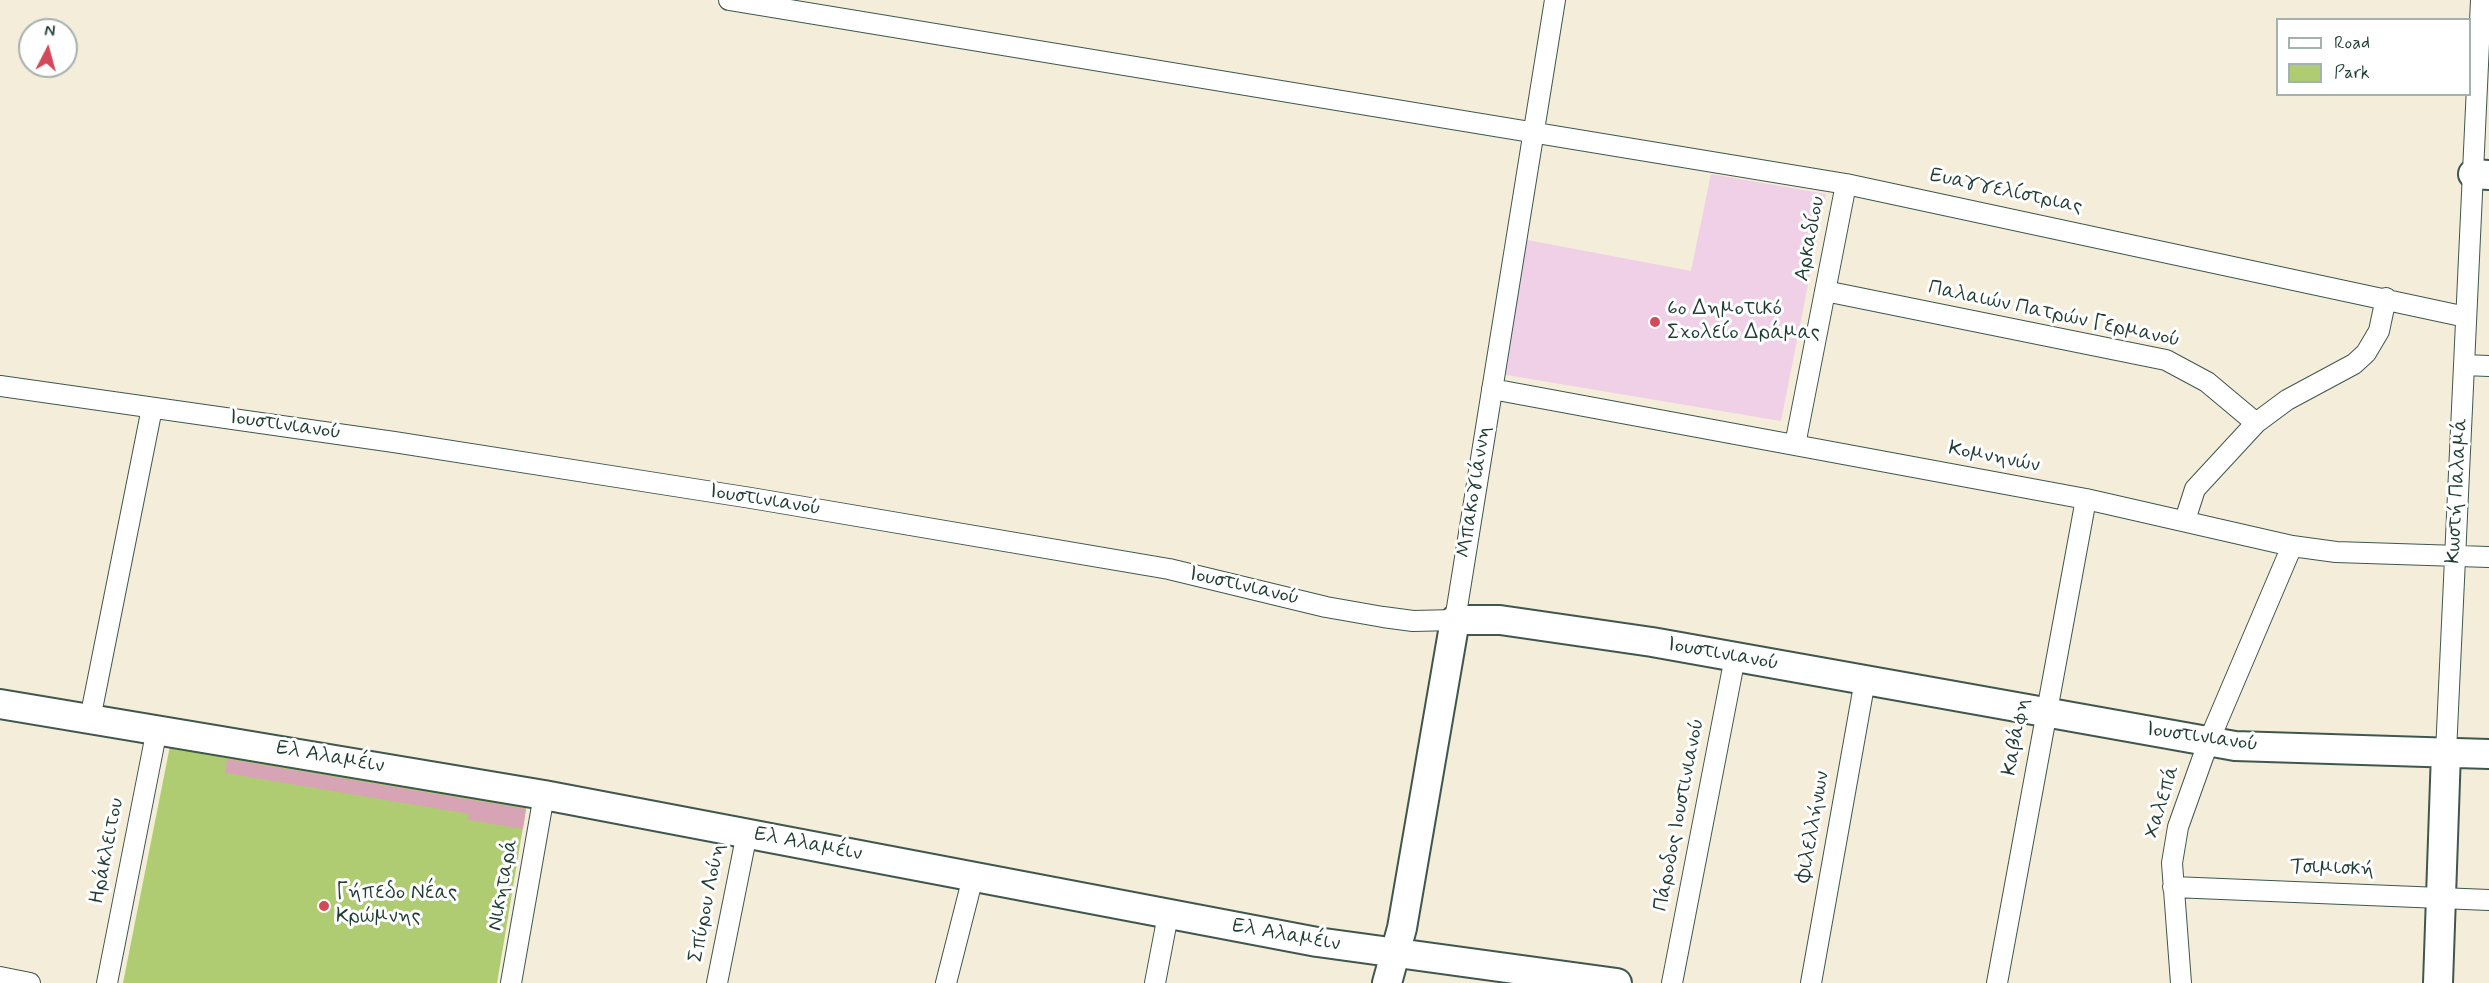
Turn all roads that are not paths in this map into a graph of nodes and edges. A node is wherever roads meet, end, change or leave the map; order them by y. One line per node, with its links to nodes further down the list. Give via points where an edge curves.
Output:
1 (729, 0): 4 (street, Ευαγγελίστριας)
2 (1555, 0): 4 (street, Μπακογιάννη)
3 (2481, 0): 5 (street, Κωστή Παλαμά)
4 (1533, 133): 6 (street, Ευαγγελίστριας); 13 (street, Μπακογιάννη)
5 (2481, 174): 9 (street, Κωστή Παλαμά)
6 (1846, 184): 7 (street, Αρκαδίου); 8 (street, Ευαγγελίστριας)
7 (1825, 291): 15 (street, Παλαιών Πατρών Γερμανού, via 2166,360 2207,382); 16 (street, Αρκαδίου)
8 (2386, 298): 9 (street, Ευαγγελίστριας); 15 (street, via 2379,331 2361,358 2287,400)
9 (2466, 317): 10 (street, Κωστή Παλαμά)
10 (2464, 365): 11 (street); 20 (street, Κωστή Παλαμά)
11 (2489, 366)
12 (0, 386): 14 (street, Ιουστινιανού)
13 (1492, 389): 16 (street, Κομνηνών); 22 (street, Μπακογιάννη)
14 (152, 408): 22 (street, Ιουστινιανού, via 394,442 1117,560 1383,617); 27 (street)
15 (2256, 423): 18 (street, via 2195,489)
16 (1795, 445): 17 (street, Κομνηνών)
17 (2086, 500): 18 (street, Κομνηνών); 26 (street, Καβάφη)
18 (2185, 520): 19 (street, Κομνηνών)
19 (2292, 546): 20 (street, Κομνηνών, via 2336,552); 29 (street, Χαλεπά)
20 (2455, 556): 21 (street, Κομνηνών); 30 (street, Κωστή Παλαμά)
21 (2489, 557)
22 (1455, 620): 23 (street, Ιουστινιανού, via 1500,620); 39 (street, Μπακογιάννη)
23 (1735, 657): 24 (street, Ιουστινιανού); 49 (street, Πάροδος Ιουστινιανού)
24 (1865, 680): 26 (street, Ιουστινιανού); 50 (street, Φιλελλήνων)
25 (0, 704): 27 (street, Ελ Αλαμέιν)
26 (2045, 712): 29 (street, Ιουστινιανού); 51 (street, Καβάφη)
27 (90, 718): 28 (street, Ελ Αλαμέιν)
28 (157, 729): 32 (street, Ελ Αλαμέιν); 42 (street, Ηράκλειτου)
29 (2208, 743): 30 (street, Ιουστινιανού); 35 (street, Χαλεπά, via 2178,827)
30 (2446, 752): 31 (street, Ιουστινιανού); 36 (street, Κωστή Παλαμά)
31 (2489, 754)
32 (544, 795): 33 (street, Ελ Αλαμέιν); 43 (street, Νικηταρά)
33 (747, 832): 34 (street, Ελ Αλαμέιν); 44 (street, Σπύρου Λούη)
34 (973, 878): 38 (street, Ελ Αλαμέιν); 45 (street)
35 (2172, 887): 36 (street, Τσιμισκή); 52 (street, Χαλεπά)
36 (2441, 898): 37 (street, Τσιμισκή); 53 (street, Κωστή Παλαμά)
37 (2489, 900)
38 (1168, 915): 39 (street, Ελ Αλαμέιν); 46 (street)
39 (1396, 954): 47 (street, Μπακογιάννη); 48 (street, Ελ Αλαμέιν)
40 (0, 977): 41 (street)
41 (30, 983)
42 (107, 983)
43 (511, 983)
44 (717, 983)
45 (946, 983)
46 (1155, 983)
47 (1387, 983)
48 (1612, 983)
49 (1672, 983)
50 (1811, 983)
51 (1997, 983)
52 (2181, 983)
53 (2438, 983)

